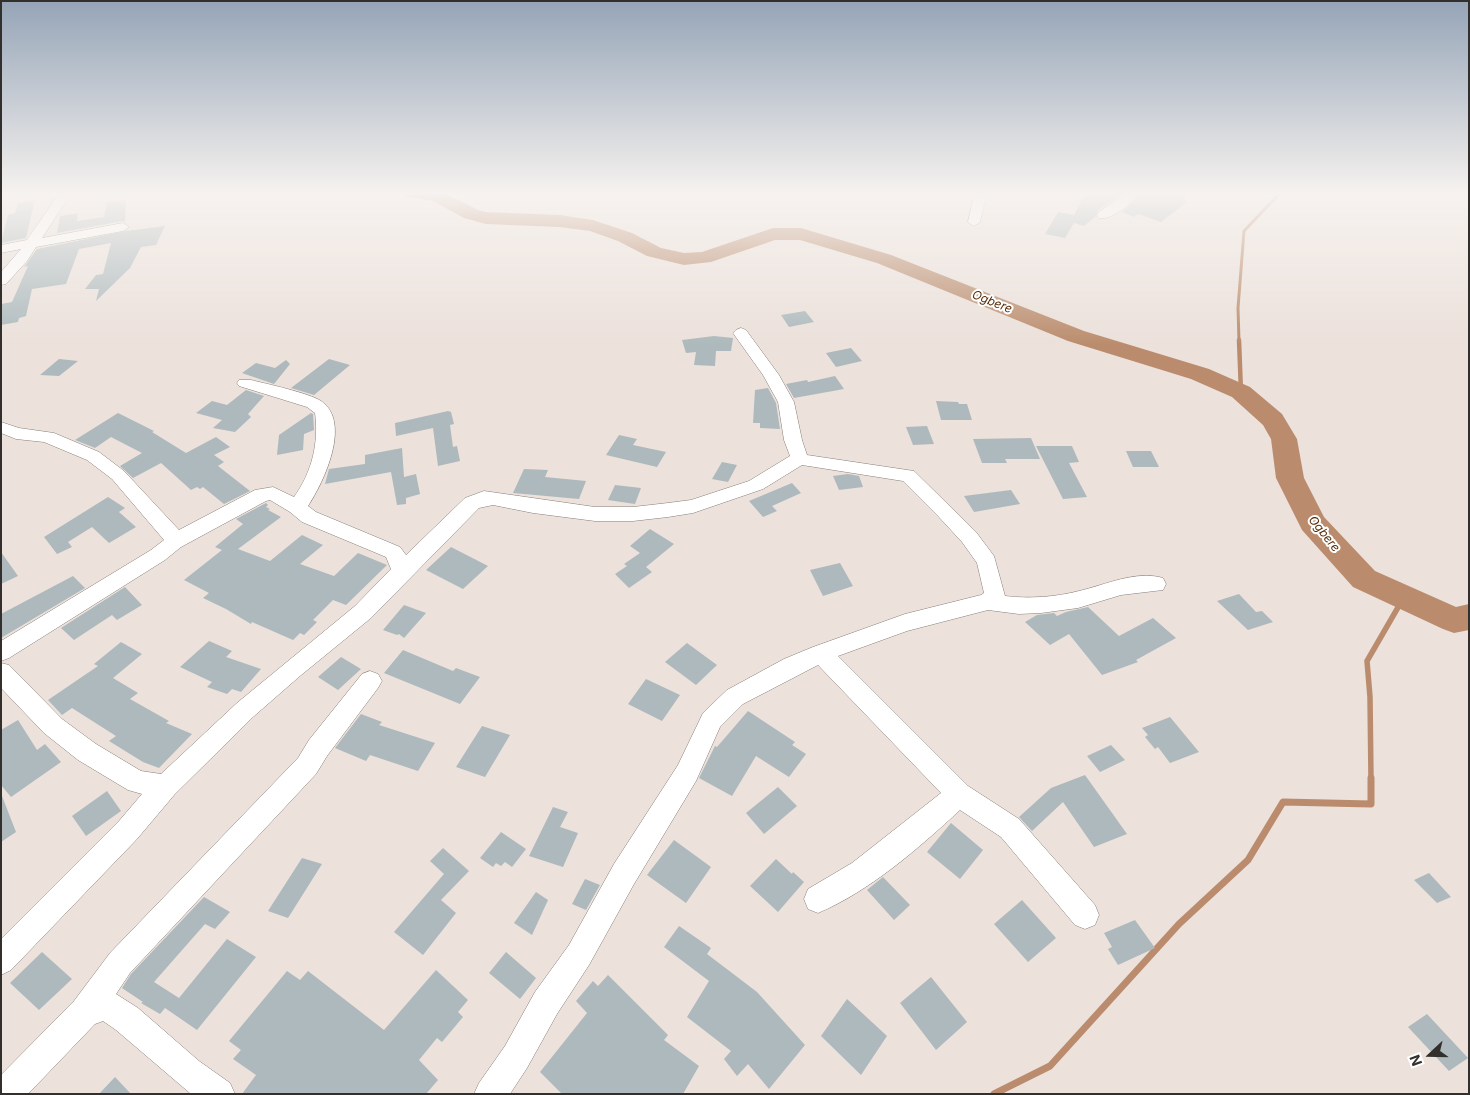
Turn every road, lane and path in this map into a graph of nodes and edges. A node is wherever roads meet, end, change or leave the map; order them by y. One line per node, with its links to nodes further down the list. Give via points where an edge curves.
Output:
1 (37, 243): 2 (street)
2 (32, 244): 3 (street); 4 (street)
3 (1, 249)
4 (1, 281)
5 (741, 333): 8 (street, via 786,402)
6 (245, 383): 9 (street, via 313,403 323,411 327,428 318,470 309,491)
7 (1, 427): 10 (street, via 16,433 48,437 93,456 136,494 173,536)
8 (799, 459): 11 (street, via 756,485 693,506 668,510 595,514 484,498 472,503); 13 (street, via 908,475 969,537 987,561 995,595)
9 (297, 506): 10 (street, via 273,493 262,495); 11 (street, via 309,517 393,552)
10 (174, 542): 14 (street)
11 (402, 571): 18 (street, via 363,612 252,704)
12 (1156, 584): 13 (street, via 1121,587 1078,600 1041,605)
13 (988, 602): 15 (street, via 905,623)
14 (1, 652)
15 (821, 653): 19 (street); 26 (street, via 735,697 711,720 687,774 516,1057)
16 (1, 672): 18 (street, via 53,726 87,752 137,782)
17 (370, 681): 23 (street, via 307,766 120,963)
18 (166, 786): 22 (street, via 128,830)
19 (958, 794): 20 (street, via 884,856 835,892); 21 (street, via 1010,828)
20 (818, 899)
21 (1085, 915)
22 (1, 960)
23 (84, 1012): 24 (street); 25 (street, via 105,1005 127,1019 188,1072)
24 (5, 1094)
25 (219, 1094)
26 (490, 1094)

